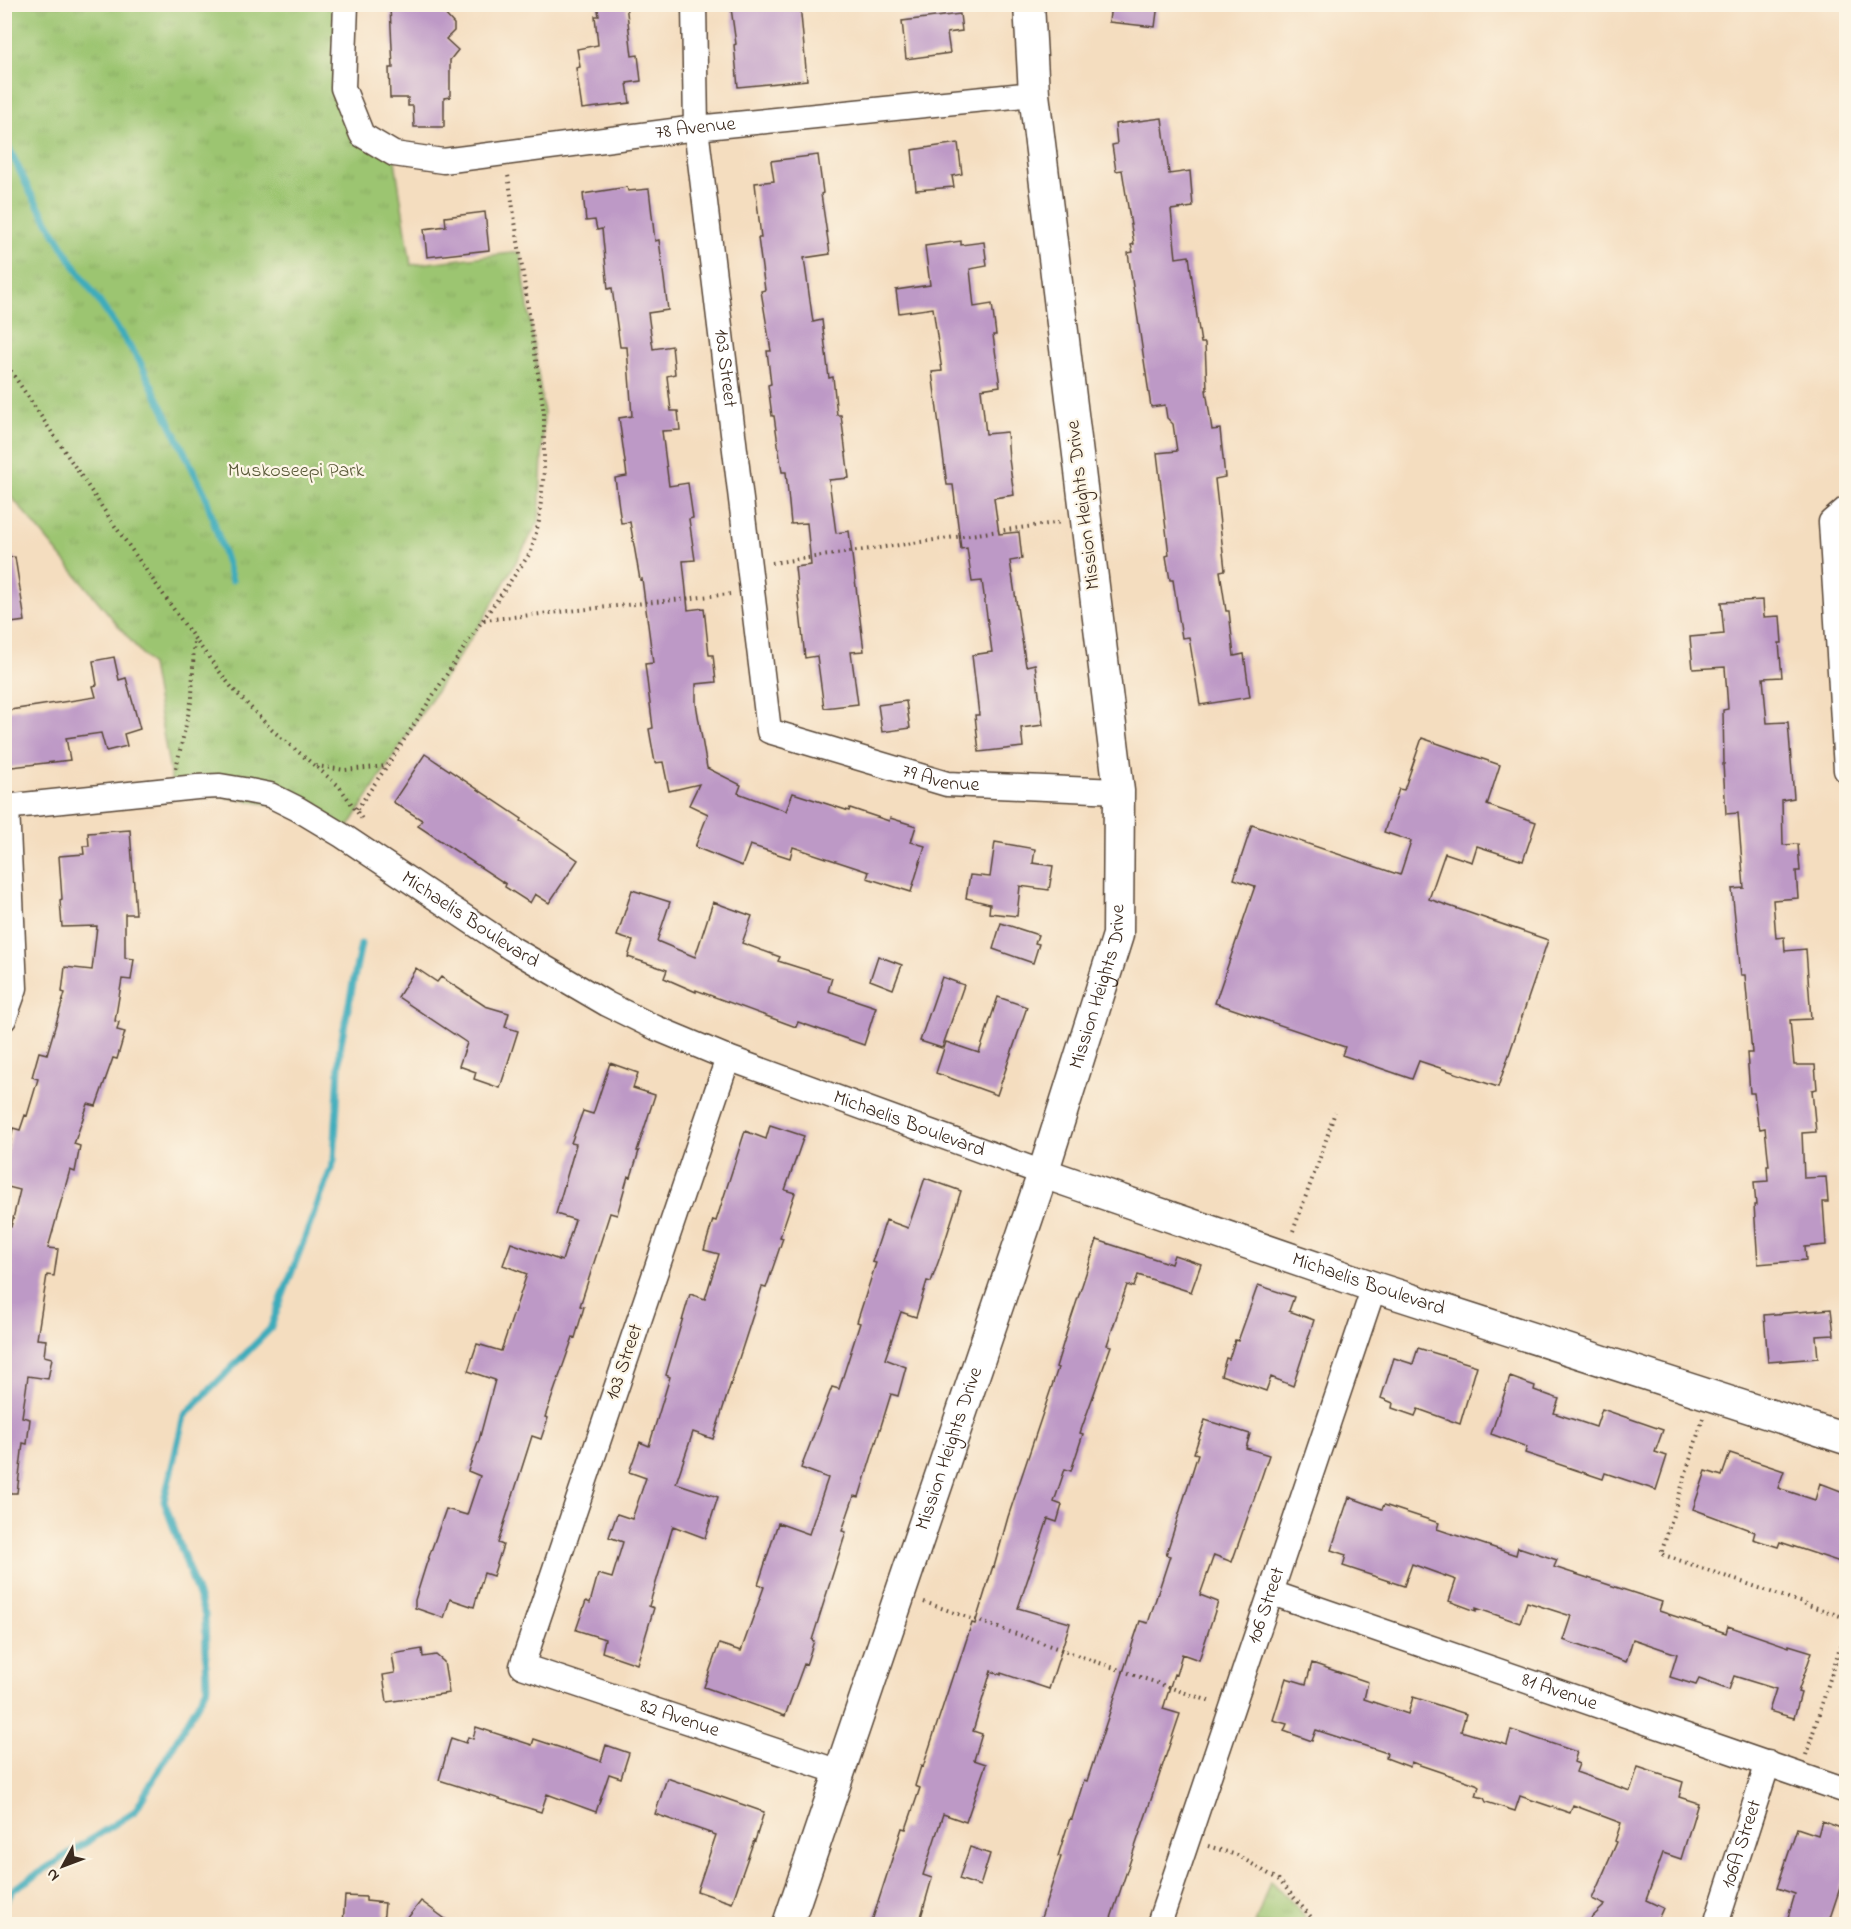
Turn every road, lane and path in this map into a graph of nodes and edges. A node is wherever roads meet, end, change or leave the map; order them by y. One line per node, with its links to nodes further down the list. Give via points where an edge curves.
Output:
1 (346, 4): 6 (street, 78 Avenue, via 343,88 362,135 394,154 443,161)
2 (693, 4): 5 (street, 103 Street)
3 (1029, 4): 4 (street, Mission Heights Drive)
4 (1034, 94): 5 (street, 78 Avenue); 9 (street, Mission Heights Drive)
5 (696, 128): 6 (street, 78 Avenue); 10 (street, 103 Street)
6 (504, 153): 12 (path, via 544,413 544,471 540,521 531,552)
7 (4, 361): 13 (path)
8 (1846, 509): 17 (street, via 1831,522)
9 (1086, 518): 10 (path); 19 (street, Mission Heights Drive)
10 (750, 566): 11 (street, 103 Street)
11 (753, 591): 12 (path); 14 (street, 103 Street)
12 (483, 620): 16 (path)
13 (195, 638): 15 (path, via 232,688 272,730); 18 (path, via 192,698)
14 (769, 732): 19 (street, 79 Avenue, via 947,784)
15 (316, 766): 16 (path, via 345,770); 21 (path)
16 (387, 766): 21 (path)
17 (1846, 770)
18 (173, 789): 20 (street, Michaelis Boulevard); 22 (street, Michaelis Boulevard, via 220,786 270,795)
19 (1119, 791): 26 (street, Mission Heights Drive, via 1118,935)
20 (6, 807): 23 (street, via 15,988)
21 (357, 809): 22 (path, via 366,826)
22 (371, 854): 24 (street, Michaelis Boulevard, via 566,981 656,1028)
23 (4, 1019)
24 (728, 1058): 26 (street, Michaelis Boulevard); 35 (street, 103 Street)
25 (1335, 1112): 27 (path)
26 (1043, 1173): 28 (street, Michaelis Boulevard); 32 (street, Mission Heights Drive)
27 (1293, 1231)
28 (1374, 1287): 29 (street, Michaelis Boulevard); 31 (street, 106 Street)
29 (1710, 1394): 30 (street, Michaelis Boulevard); 33 (path, via 1661,1554)
30 (1846, 1439)
31 (1272, 1593): 36 (street, 106 Street); 37 (street, 81 Avenue)
32 (900, 1594): 36 (path); 38 (street, Mission Heights Drive)
33 (1846, 1618)
34 (1846, 1628): 37 (path, via 1805,1757)
35 (522, 1666): 38 (street, 82 Avenue)
36 (1232, 1709): 40 (street, 106 Street)
37 (1768, 1763): 39 (street, 81 Avenue); 44 (street, 106A Street)
38 (839, 1772): 41 (street, Mission Heights Drive)
39 (1846, 1791)
40 (1187, 1840): 42 (street, 106 Street); 43 (path, via 1237,1855 1279,1880)
41 (788, 1924)
42 (1159, 1924)
43 (1317, 1924)
44 (1716, 1924)

